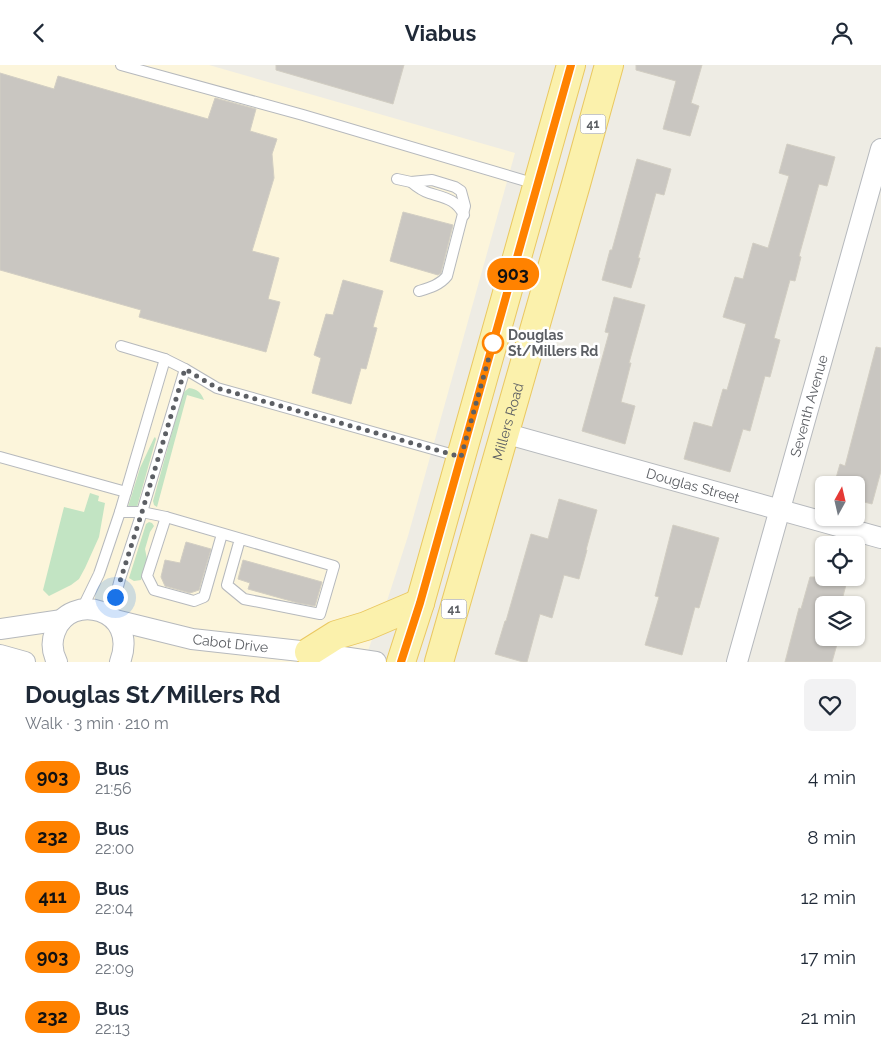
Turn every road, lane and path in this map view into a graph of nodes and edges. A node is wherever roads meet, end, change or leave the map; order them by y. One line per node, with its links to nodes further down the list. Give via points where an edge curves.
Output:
1 (122, 65): 6 (lane)
2 (571, 65): 6 (main road, 41)
3 (609, 65): 11 (main road, Millers Road / 41)
4 (881, 149): 15 (street, Seventh Avenue)
5 (398, 179): 7 (lane, via 411,182 432,180 455,187 464,198 464,215 447,276 437,285)
6 (538, 184): 13 (main road, 41)
7 (419, 291)
8 (121, 345): 9 (lane)
9 (165, 359): 10 (lane); 14 (lane)
10 (185, 369): 13 (lane, via 217,388); 17 (lane)
11 (504, 433): 15 (street, Douglas Street); 34 (main road, Millers Road / 41)
12 (0, 457): 14 (lane)
13 (461, 457): 22 (main road, 41)
14 (126, 492): 16 (lane)
15 (780, 510): 20 (street, Douglas Street); 35 (street, Seventh Avenue)
16 (120, 512): 17 (lane); 23 (lane, via 99,574)
17 (142, 512): 18 (lane); 24 (lane, via 120,579)
18 (166, 517): 19 (lane); 19 (lane, via 147,575 154,590 194,601 204,597)
19 (222, 534): 21 (lane)
20 (881, 538)
21 (240, 539): 21 (lane, via 227,585 244,599 320,614 334,566)
22 (420, 603): 27 (main road, via 336,635); 33 (main road, 41)
23 (82, 609): 24 (street, Cabot Drive, via 101,611); 25 (street)
24 (112, 618): 27 (street, Cabot Drive, via 192,639); 31 (street, via 124,641)
25 (62, 620): 26 (street); 30 (street, via 53,638 52,648)
26 (0, 629)
27 (309, 652): 32 (street, Cabot Drive)
28 (0, 655): 29 (street)
29 (25, 662)
30 (57, 662)
31 (120, 662)
32 (376, 662)
33 (402, 662)
34 (439, 662)
35 (737, 662)

